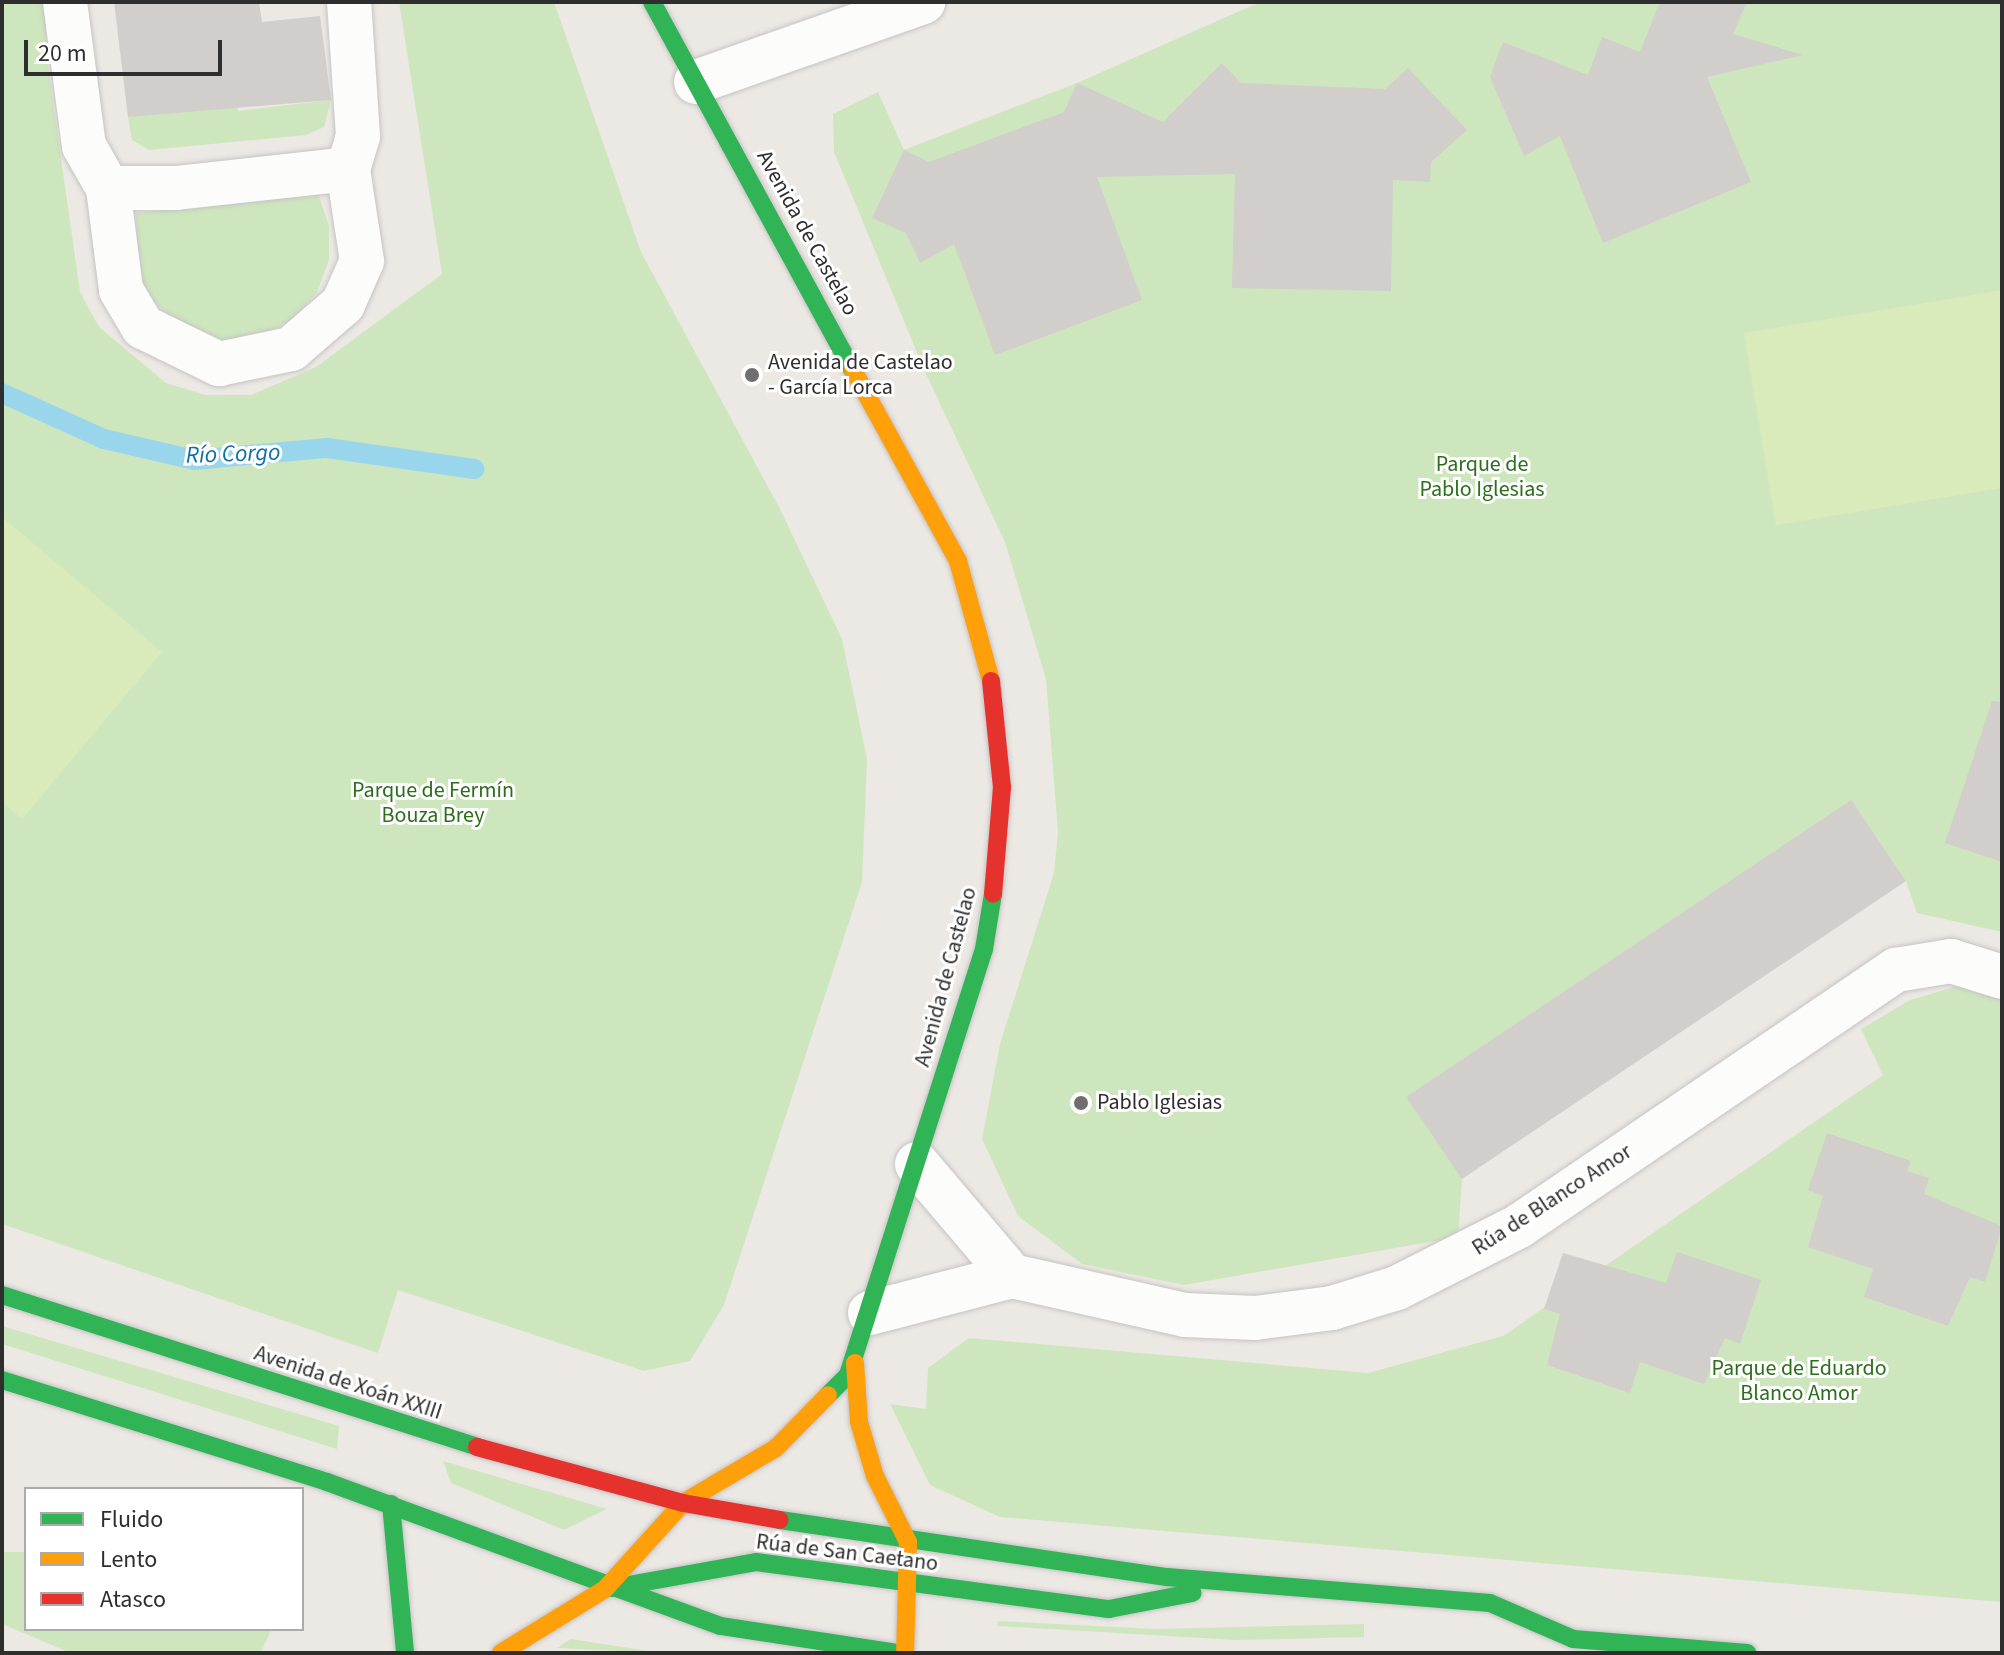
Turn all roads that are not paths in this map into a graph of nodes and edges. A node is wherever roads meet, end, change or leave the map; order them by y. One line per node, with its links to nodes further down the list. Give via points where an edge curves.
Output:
1 (65, 2): 7 (street, via 84,146)
2 (349, 2): 6 (street, via 358,136)
3 (652, 2): 5 (street, Avenida de Castelao)
4 (923, 2): 5 (street)
5 (696, 82): 9 (street, Avenida de Castelao, via 937,517 973,599 988,652 1002,787 995,894)
6 (348, 169): 7 (street, via 176,188); 7 (street, via 362,261 343,304 291,349 219,364 143,327 121,290)
7 (108, 188)
8 (2002, 977): 10 (street, Rúa de Blanco Amor, via 1951,961 1896,970 1519,1226 1397,1288 1332,1308 1255,1318 1185,1315)
9 (917, 1164): 10 (street); 12 (street, Avenida de Castelao)
10 (1012, 1276): 12 (street, Rúa de Blanco Amor)
11 (2, 1295): 15 (street, Avenida de Xoán XXIII, via 398,1426)
12 (870, 1313): 13 (street, Avenida de Castelao)
13 (855, 1363): 15 (street, via 828,1402 776,1448); 17 (street, via 859,1422 875,1476)
14 (2, 1380): 16 (street)
15 (683, 1503): 17 (street, Rúa de San Caetano); 20 (street)
16 (391, 1504): 20 (street); 23 (street)
17 (908, 1542): 18 (street); 19 (street, Rúa de San Caetano)
18 (908, 1584): 19 (street, Rúa de San Caetano, via 1109,1609); 20 (street, Rúa de San Caetano, via 756,1562); 26 (street)
19 (1239, 1585): 21 (street, Rúa de San Caetano, via 1490,1603)
20 (605, 1589): 24 (street); 25 (street, via 721,1626)
21 (1573, 1639): 22 (street, Rúa de San Caetano); 27 (street, Rúa de San Caetano)
22 (1551, 1648)
23 (405, 1653)
24 (501, 1653)
25 (898, 1653)
26 (905, 1653)
27 (1747, 1653)

